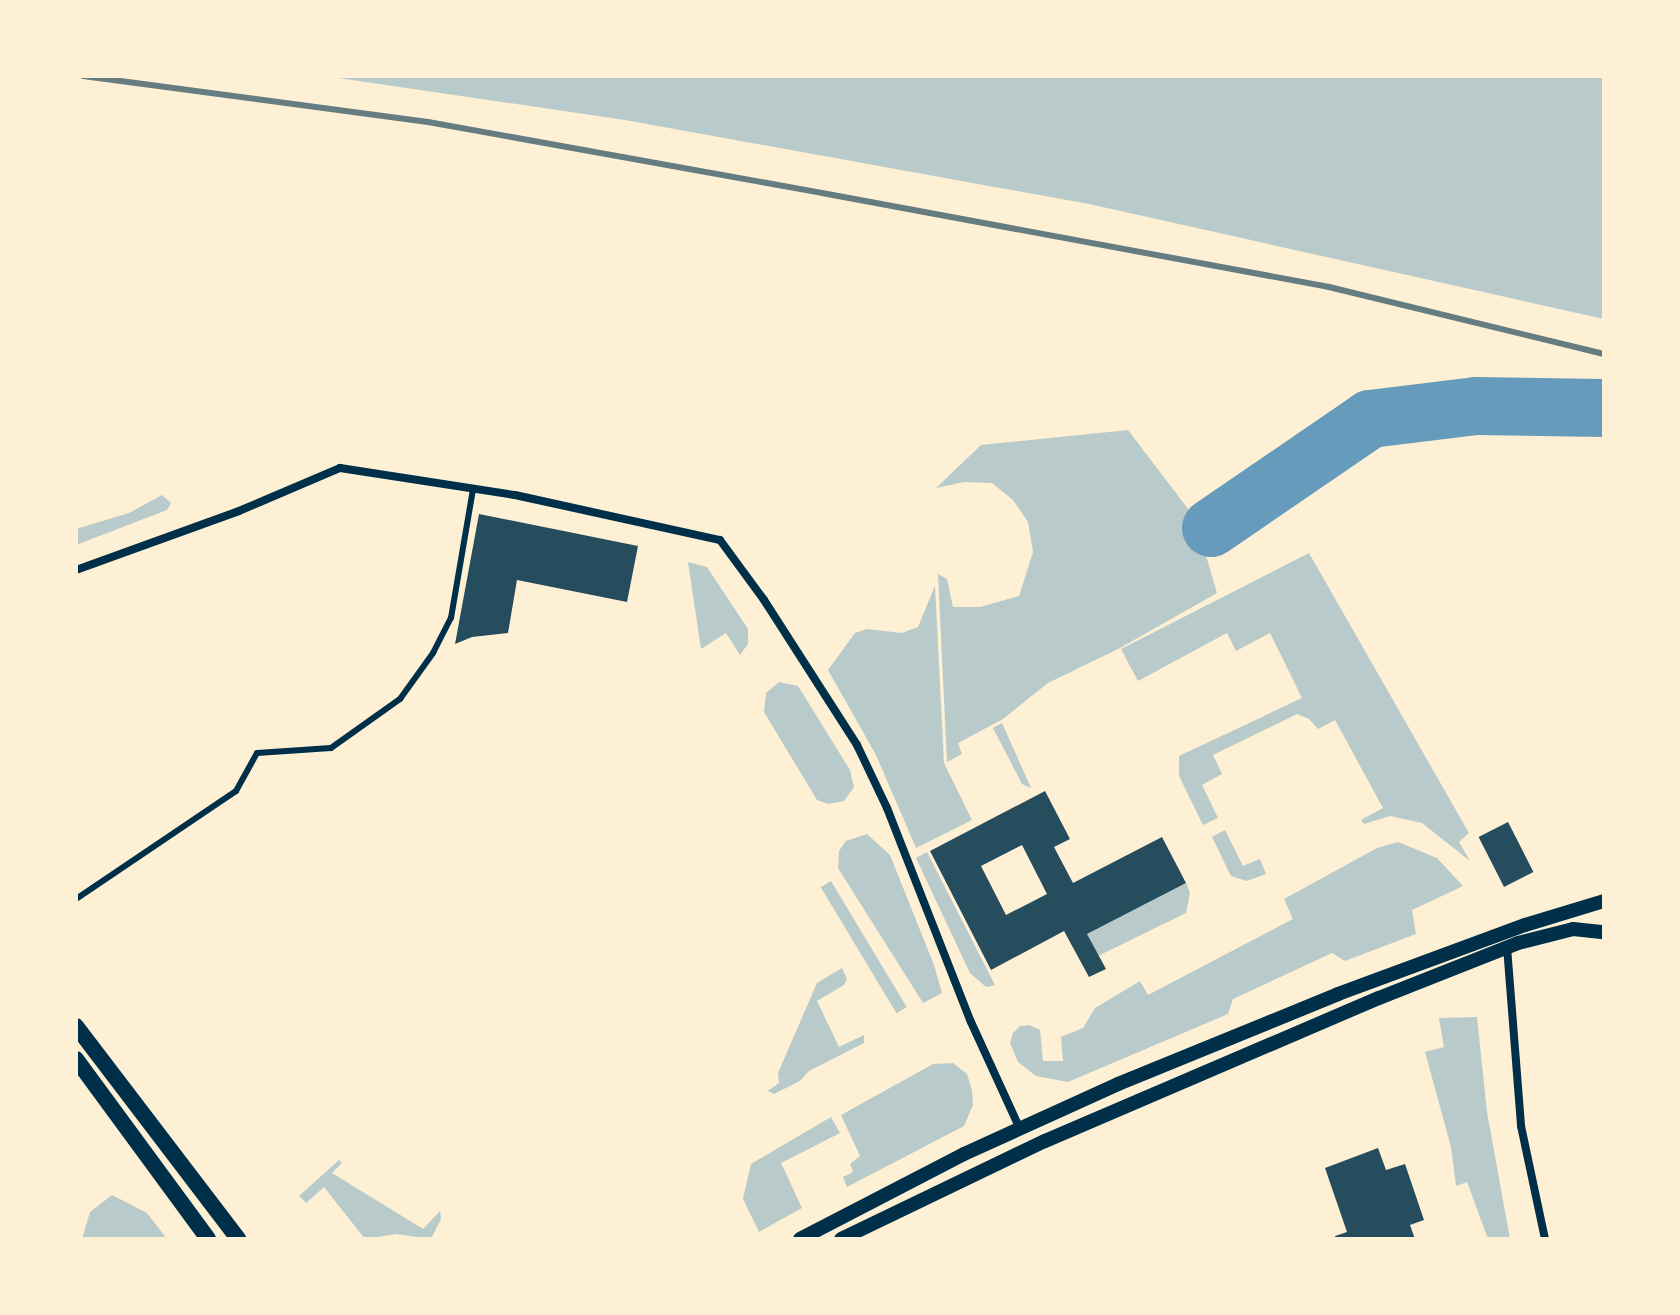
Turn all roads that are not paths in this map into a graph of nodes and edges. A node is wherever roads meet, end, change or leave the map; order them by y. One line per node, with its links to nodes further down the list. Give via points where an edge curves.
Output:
1 (473, 489): 2 (street, via 340,468); 3 (lane, via 451,618 400,699 331,748 257,753 236,791); 12 (street, via 720,540 857,745)
2 (76, 570)
3 (76, 899)
4 (1604, 901): 8 (street, via 1525,925)
5 (1604, 932): 6 (street, via 1573,929)
6 (1507, 947): 7 (street); 17 (street, via 1521,1126)
7 (1379, 998): 8 (street, via 1362,991); 11 (street)
8 (1281, 1017): 12 (street)
9 (76, 1026): 14 (main road)
10 (76, 1059): 13 (main road)
11 (1128, 1105): 12 (street, via 1039,1137 1027,1139); 16 (street)
12 (1016, 1128): 15 (street)
13 (208, 1239)
14 (238, 1239)
15 (800, 1239)
16 (841, 1239)
17 (1545, 1239)

